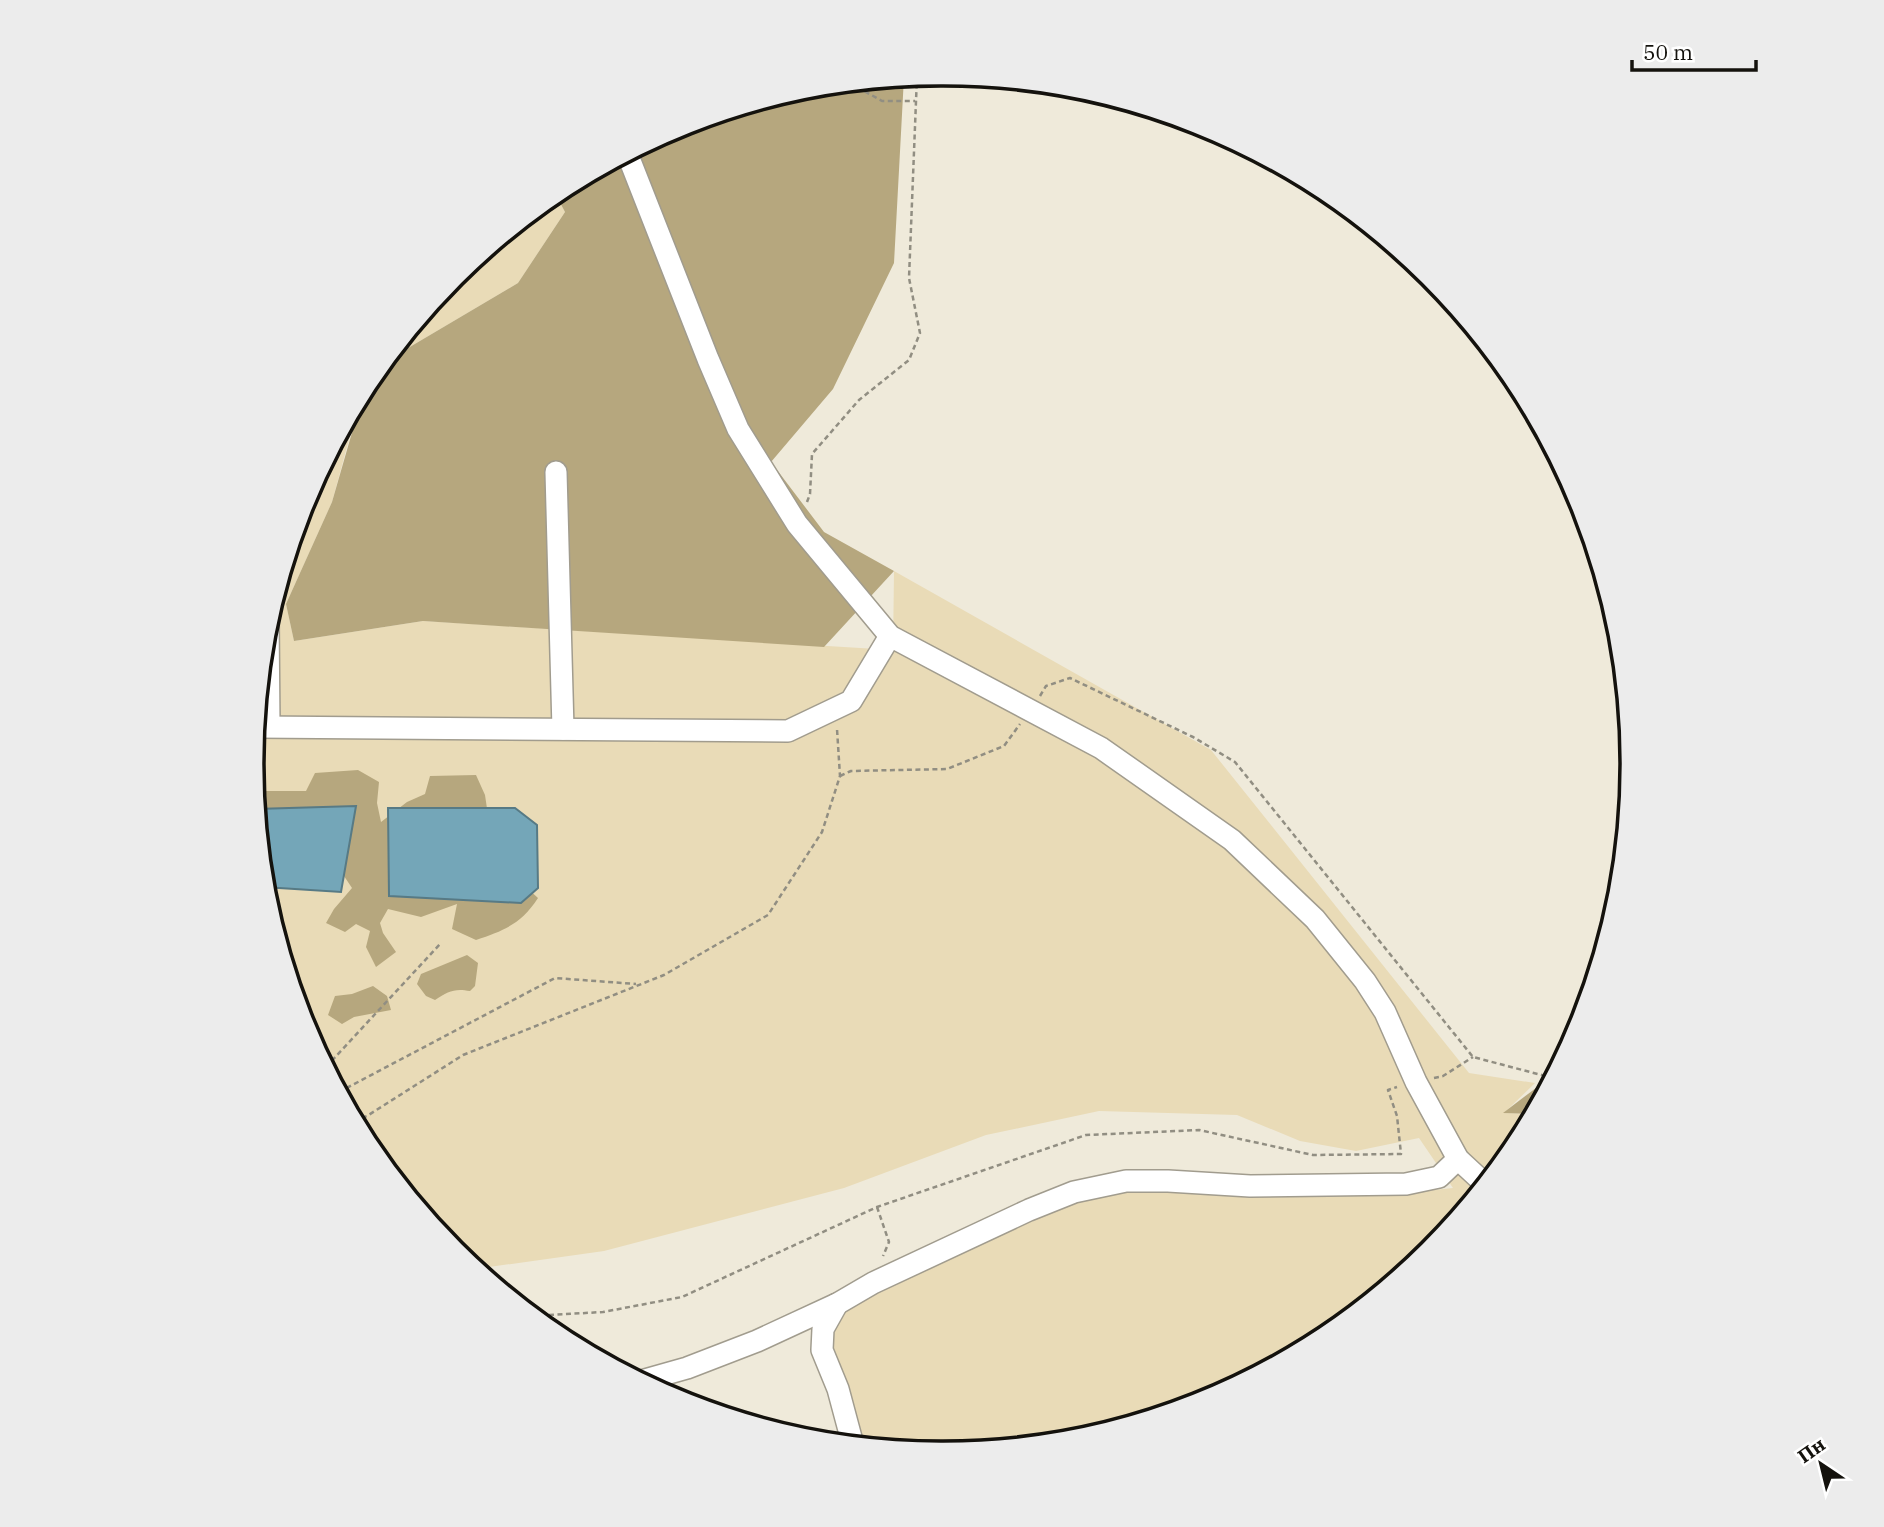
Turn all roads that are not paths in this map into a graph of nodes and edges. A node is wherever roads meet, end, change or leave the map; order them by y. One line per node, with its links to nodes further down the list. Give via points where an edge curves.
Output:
1 (631, 162): 3 (street, via 738,429 797,524)
2 (556, 472): 5 (street)
3 (890, 636): 5 (street, via 851,701 788,731); 6 (street, via 1101,748 1232,840 1315,919 1364,981 1385,1012)
4 (266, 727): 5 (street)
5 (563, 729)
6 (1458, 1159): 7 (street); 8 (street, via 1439,1177 1406,1184 1250,1186 1126,1181 1074,1192 873,1283)
7 (1478, 1178)
8 (837, 1304): 9 (street, via 757,1341); 10 (street, via 823,1329 822,1350)
9 (655, 1377)
10 (850, 1434)

